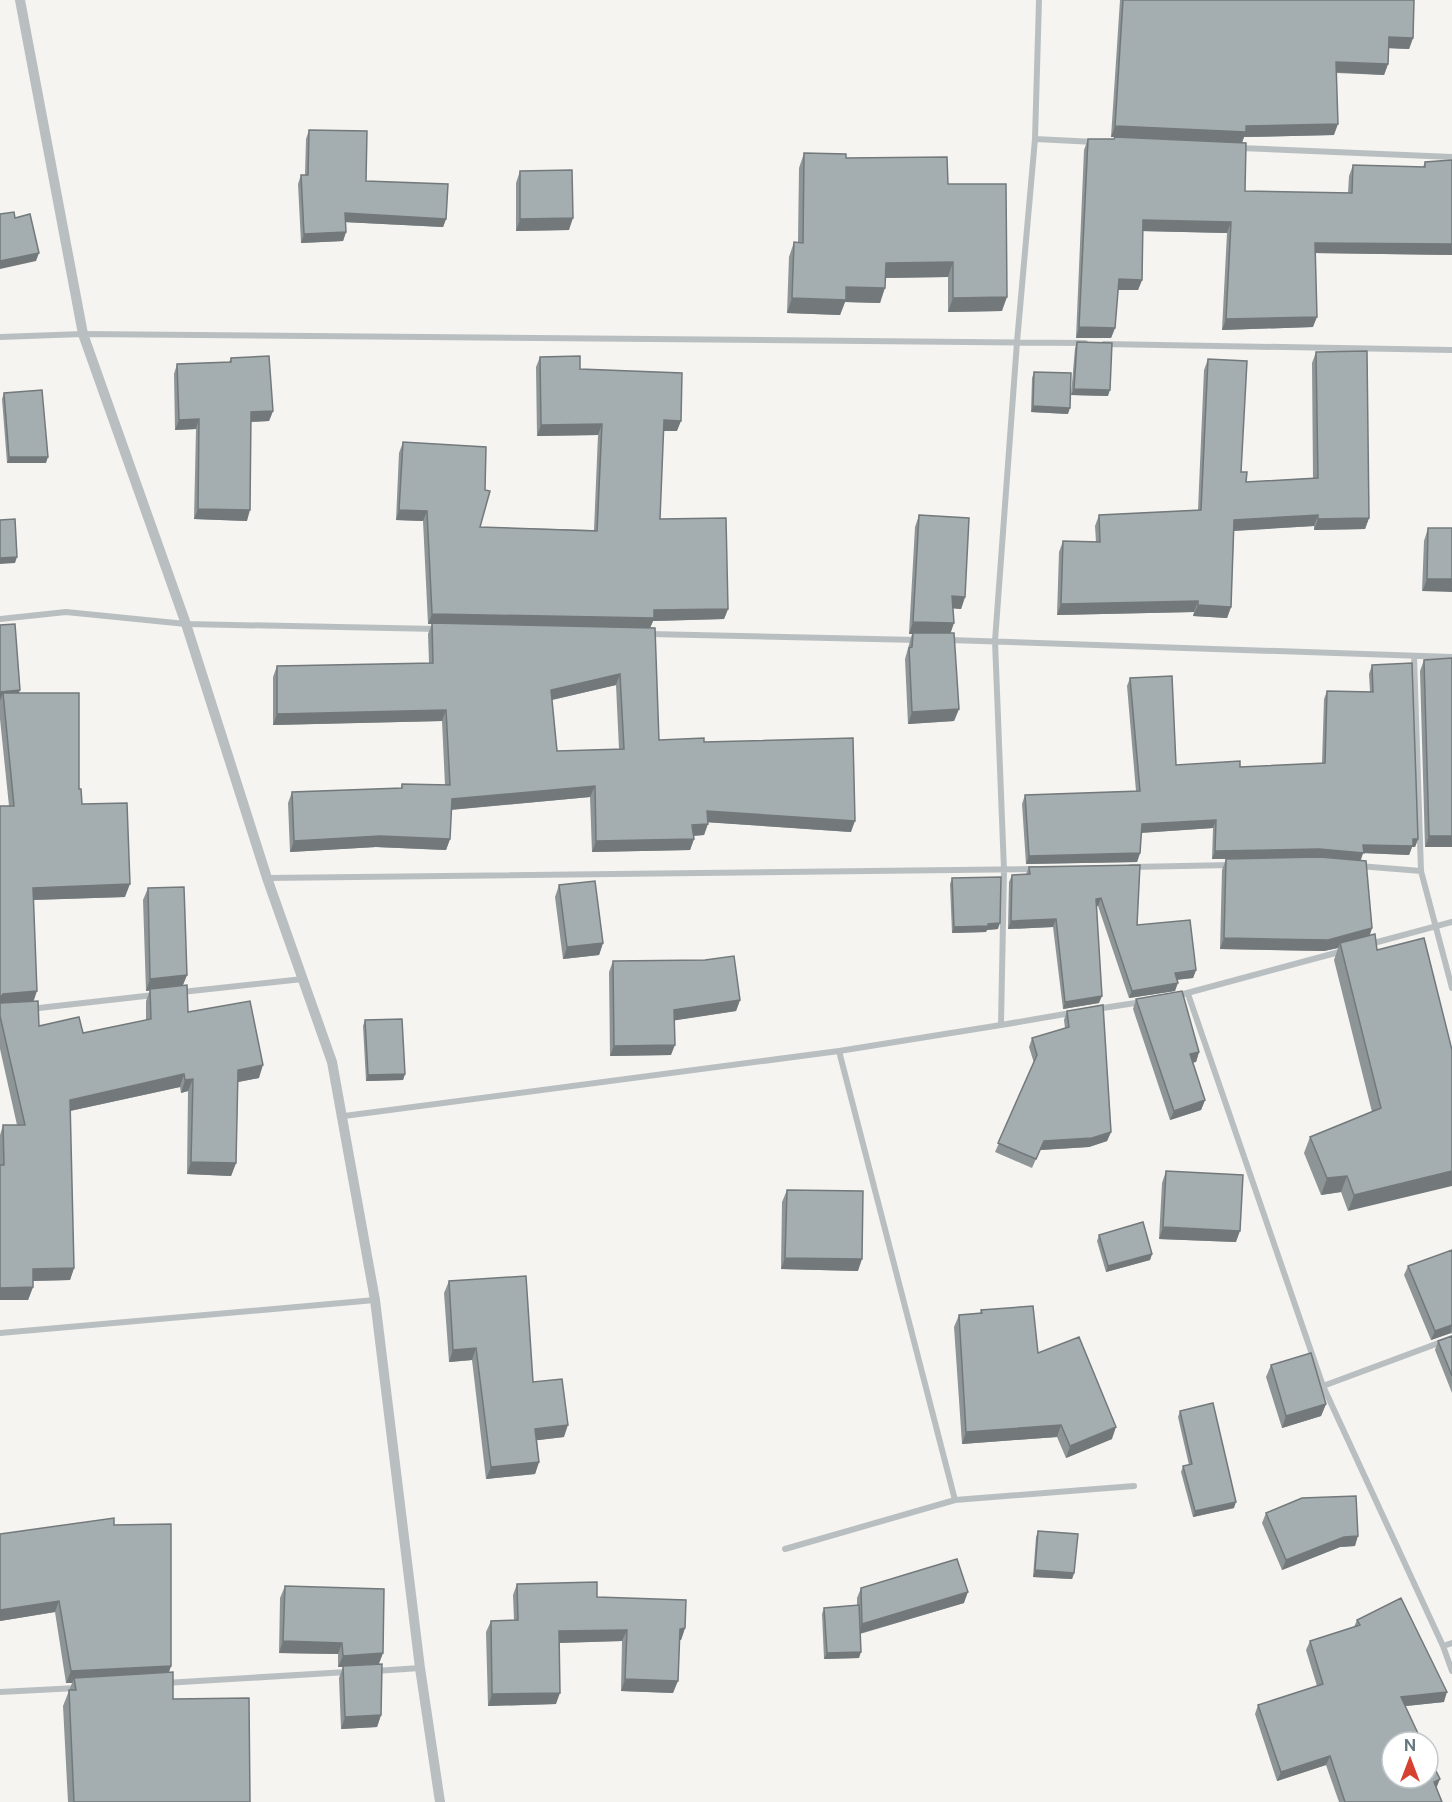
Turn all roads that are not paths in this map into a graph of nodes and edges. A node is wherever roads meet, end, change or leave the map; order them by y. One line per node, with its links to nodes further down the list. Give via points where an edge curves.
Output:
1 (20, 0): 7 (street)
2 (1039, 0): 3 (street)
3 (1035, 139): 4 (street); 9 (street)
4 (1107, 142)
5 (1226, 148): 6 (street)
6 (1452, 157)
7 (83, 334): 8 (street); 9 (street); 12 (street)
8 (0, 337)
9 (1017, 342): 10 (street); 17 (street)
10 (1452, 350)
11 (0, 619): 12 (street, via 66,612)
12 (186, 624): 13 (street); 26 (street)
13 (448, 629)
14 (638, 633): 15 (street)
15 (923, 640)
16 (935, 640): 17 (street)
17 (995, 641): 18 (street); 24 (street)
18 (1414, 656): 19 (street); 25 (street)
19 (1452, 657)
20 (1244, 865): 22 (street)
21 (1351, 866): 25 (street)
22 (1124, 867)
23 (1040, 869): 24 (street)
24 (1004, 870): 26 (street); 39 (street)
25 (1421, 871): 28 (street)
26 (267, 878): 31 (street)
27 (1452, 922): 28 (street)
28 (1436, 925): 29 (street); 32 (street)
29 (1357, 947)
30 (1346, 950): 35 (street)
31 (304, 979): 33 (street); 41 (street, via 333,1062)
32 (1452, 988)
33 (175, 993)
34 (164, 994): 38 (street)
35 (1188, 994): 36 (street); 45 (street)
36 (1165, 998)
37 (1153, 1000): 39 (street)
38 (23, 1010)
39 (1001, 1025): 40 (street)
40 (839, 1051): 41 (street); 47 (street)
41 (344, 1116): 42 (street)
42 (375, 1300): 43 (street); 51 (street)
43 (0, 1333)
44 (1452, 1338): 45 (street)
45 (1323, 1386): 50 (street)
46 (1134, 1486): 47 (street)
47 (955, 1500): 48 (street)
48 (785, 1549)
49 (1452, 1643): 50 (street)
50 (1443, 1646): 53 (street)
51 (420, 1668): 52 (street); 58 (street)
52 (362, 1671)
53 (1452, 1671)
54 (350, 1672): 55 (street)
55 (152, 1684)
56 (82, 1688): 57 (street)
57 (0, 1692)
58 (440, 1802)

